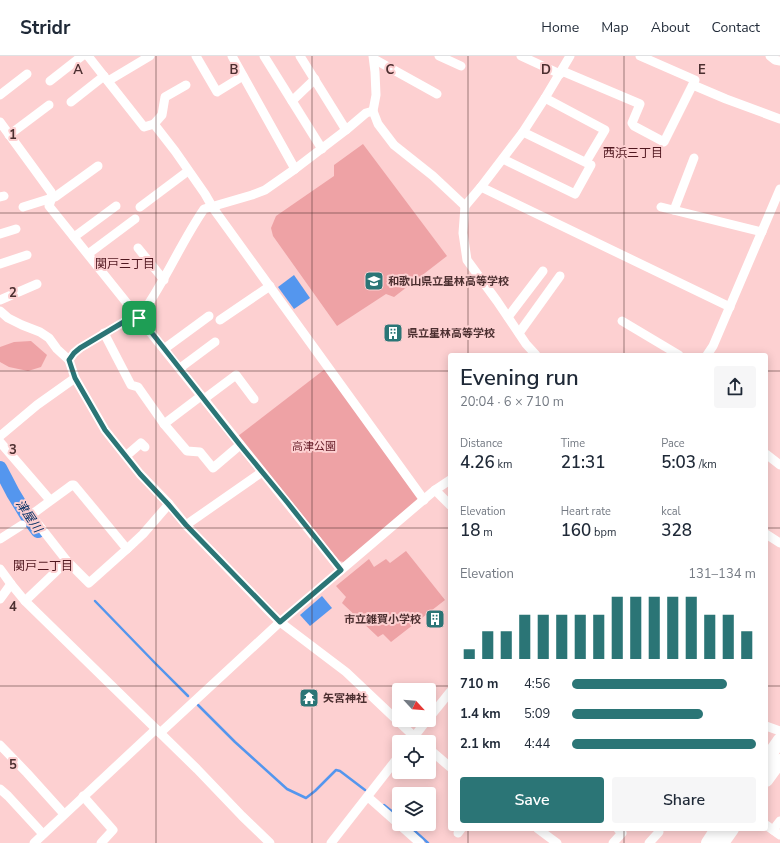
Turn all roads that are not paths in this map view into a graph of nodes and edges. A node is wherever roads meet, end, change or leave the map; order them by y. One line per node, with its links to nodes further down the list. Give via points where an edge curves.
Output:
1 (82, 56): 21 (street)
2 (88, 56): 19 (street)
3 (150, 56): 19 (street)
4 (196, 56): 18 (street, via 218,92)
5 (232, 56): 18 (street)
6 (264, 56): 27 (street)
7 (300, 56): 20 (street)
8 (439, 56): 15 (street)
9 (521, 56): 16 (street)
10 (570, 56): 16 (street)
11 (640, 56): 23 (street, via 695,80)
12 (770, 56): 14 (street)
13 (373, 58): 24 (street); 30 (street, via 376,95)
14 (780, 61)
15 (461, 66)
16 (561, 73): 23 (street, via 640,104 632,123 664,142); 26 (street)
17 (27, 74): 25 (street)
18 (243, 76): 42 (street)
19 (106, 79): 28 (street); 33 (street, via 144,127)
20 (315, 79): 27 (street); 34 (street)
21 (50, 81)
22 (186, 85): 33 (street, via 165,97 162,114)
23 (692, 85): 31 (street)
24 (437, 94)
25 (0, 95)
26 (545, 98): 35 (street); 40 (street, via 605,130)
27 (292, 101): 37 (street)
28 (71, 102)
29 (49, 105): 36 (street)
30 (373, 111): 34 (street, via 366,113); 48 (street, via 378,124 394,145)
31 (780, 119)
32 (0, 122): 36 (street)
33 (154, 124): 43 (street)
34 (346, 130): 37 (street)
35 (523, 132): 39 (street); 40 (street)
36 (9, 135): 46 (street, via 51,192)
37 (322, 149): 42 (street)
38 (694, 158): 53 (street)
39 (503, 159): 40 (street, via 575,194 591,165); 44 (street)
40 (586, 162)
41 (98, 166): 46 (street)
42 (295, 169): 52 (street, via 265,190)
43 (188, 171): 49 (street); 52 (street)
44 (481, 187): 48 (street); 69 (street)
45 (780, 189): 56 (street)
46 (52, 197): 51 (street); 58 (street, via 49,206)
47 (116, 206): 58 (street)
48 (465, 206): 73 (street, via 463,233 467,260)
49 (140, 207)
50 (661, 207): 53 (street)
51 (23, 208)
52 (213, 208): 65 (street, via 204,210 198,218); 67 (street)
53 (674, 210): 56 (street)
54 (135, 219): 60 (street)
55 (16, 229): 57 (street)
56 (762, 232): 69 (street)
57 (0, 234)
58 (74, 237): 60 (street)
59 (138, 248): 65 (street)
60 (88, 254): 71 (street)
61 (27, 255): 62 (street)
62 (0, 264)
63 (543, 271): 73 (street)
64 (560, 276): 77 (street)
65 (164, 280): 71 (street, via 150,303)
66 (37, 284): 68 (street)
67 (270, 286): 74 (street); 100 (street)
68 (0, 300)
69 (730, 307): 82 (street)
70 (0, 311): 83 (street, via 8,318 49,338)
71 (138, 316): 76 (street); 79 (street)
72 (209, 316): 79 (street)
73 (508, 317): 77 (street)
74 (220, 320)
75 (622, 321): 81 (street)
76 (104, 333): 83 (street, via 80,348); 88 (street, via 131,385 138,387)
77 (519, 334): 80 (street)
78 (215, 342): 84 (street)
79 (164, 349): 84 (street)
80 (534, 353)
81 (677, 353)
82 (708, 353)
83 (69, 360): 85 (street)
84 (180, 368): 86 (street)
85 (75, 378): 89 (street); 93 (street, via 105,430)
86 (202, 397): 87 (street, via 236,375); 88 (street); 91 (street)
87 (254, 399)
88 (164, 424): 91 (street, via 187,451 200,452 213,468)
89 (0, 436)
90 (0, 442): 99 (street)
91 (240, 445): 96 (street)
92 (145, 447): 93 (street, via 141,443)
93 (126, 456): 102 (street)
94 (768, 456): 95 (street)
95 (780, 465)
96 (262, 472): 104 (street); 111 (street)
97 (448, 481): 98 (street)
98 (435, 490): 100 (street); 101 (street)
99 (50, 500): 108 (street, via 74,485); 109 (street, via 31,515)
100 (424, 500): 111 (street)
101 (448, 503)
102 (168, 504): 104 (street); 108 (street, via 143,534)
103 (22, 524): 106 (street)
104 (186, 525): 115 (street)
105 (768, 535): 107 (street)
106 (0, 539)
107 (780, 543)
108 (127, 548): 109 (street, via 89,582)
109 (67, 560): 114 (street)
110 (0, 570): 112 (street)
111 (341, 570): 115 (street)
112 (11, 584): 113 (street); 114 (street)
113 (0, 600)
114 (25, 601): 119 (street)
115 (280, 622): 119 (street); 121 (street, via 346,672)
116 (448, 694): 117 (street)
117 (436, 709)
118 (768, 727): 120 (street)
119 (158, 731): 131 (street); 144 (street)
120 (780, 731)
121 (410, 735)
122 (780, 740): 125 (main road)
123 (0, 745): 133 (street)
124 (436, 755): 128 (street)
125 (768, 757)
126 (780, 761): 129 (main road)
127 (392, 765): 132 (street)
128 (448, 765)
129 (768, 777)
130 (0, 789): 140 (street)
131 (83, 796): 133 (street); 143 (street, via 113,830)
132 (368, 797): 145 (street); 146 (street)
133 (64, 814): 140 (street)
134 (780, 821): 135 (street)
135 (773, 830)
136 (541, 831): 147 (street)
137 (620, 831): 148 (street, via 622,833)
138 (726, 831): 141 (main road)
139 (659, 832): 149 (street)
140 (43, 834): 142 (street)
141 (714, 835)
142 (34, 843)
143 (101, 843)
144 (270, 843)
145 (331, 843)
146 (420, 843)
147 (557, 843)
148 (613, 843)
149 (650, 843)

